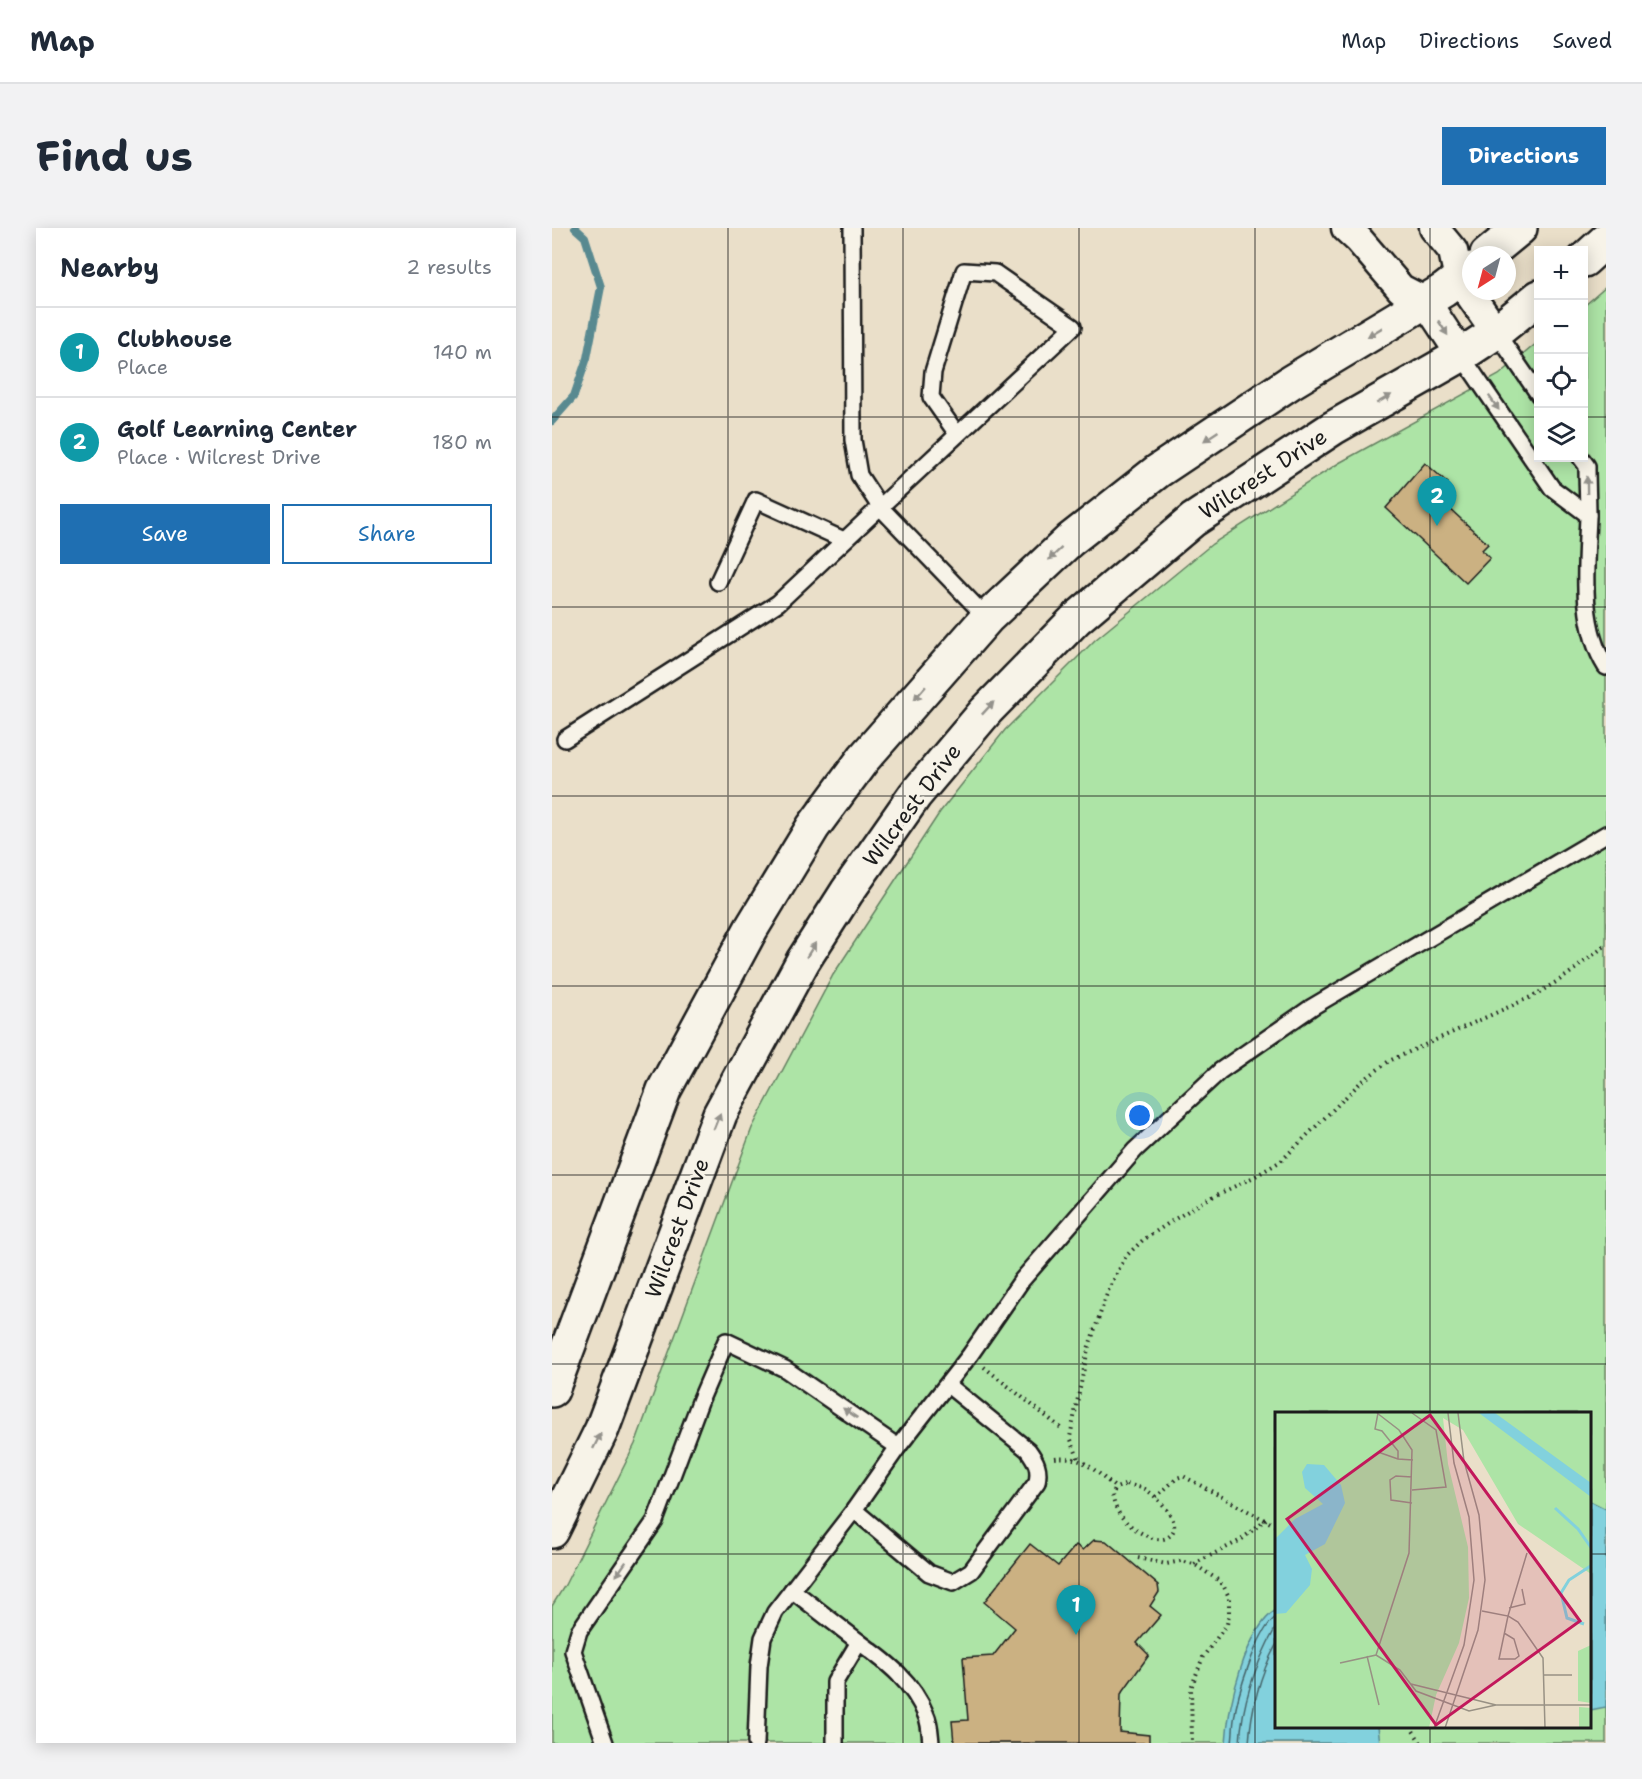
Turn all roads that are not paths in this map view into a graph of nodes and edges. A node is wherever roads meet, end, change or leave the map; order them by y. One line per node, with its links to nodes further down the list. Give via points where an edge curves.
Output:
1 (852, 228): 18 (lane, via 854,440 859,475)
2 (1346, 228): 12 (street, via 1401,289)
3 (1434, 228): 8 (street)
4 (1520, 228): 6 (main road)
5 (1606, 240): 7 (main road)
6 (1498, 246)
7 (1588, 256)
8 (1462, 268)
9 (1462, 276): 12 (main road)
10 (1479, 300): 13 (street)
11 (1535, 300): 13 (main road, Wilcrest Drive)
12 (1426, 302): 14 (street, one-way to 14); 22 (main road, one-way to 22, via 1291,382 1158,471 1070,540)
13 (1496, 332): 14 (main road, Wilcrest Drive); 15 (lane)
14 (1461, 355): 19 (lane, one-way to 19, via 1552,488); 29 (main road, Wilcrest Drive, one-way to 14, via 602,1429 720,1114 804,961 915,795 986,711 1076,619 1193,520 1333,428)
15 (1534, 388)
16 (957, 434): 16 (lane, via 1073,327 995,273 964,271 933,372 931,397); 18 (lane)
17 (1584, 462): 19 (lane, one-way to 17)
18 (880, 507): 20 (lane); 22 (lane)
19 (1588, 515): 23 (lane, via 1589,622 1597,653)
20 (844, 540): 21 (lane, via 756,500); 24 (lane, via 778,603)
21 (718, 582)
22 (987, 618): 27 (main road, one-way to 27, via 864,758 813,827 751,929 664,1090)
23 (1606, 667)
24 (565, 739)
25 (1606, 834): 26 (lane, via 1312,1007 1220,1071 1127,1159 1022,1281)
26 (948, 1385): 28 (lane); 30 (lane, via 1029,1450 1039,1472 1037,1482 971,1571 953,1582 930,1573)
27 (552, 1390)
28 (898, 1447): 30 (lane); 34 (lane, one-way to 34, via 785,1369 726,1341 655,1521 579,1631 573,1651)
29 (564, 1477): 31 (main road, Wilcrest Drive)
30 (854, 1510): 32 (lane)
31 (552, 1531)
32 (792, 1590): 33 (lane); 35 (lane, via 775,1612 763,1638)
33 (859, 1642): 36 (lane, via 835,1682); 37 (lane, via 891,1665 912,1690 927,1716)
34 (605, 1743)
35 (756, 1743)
36 (835, 1743)
37 (931, 1743)

